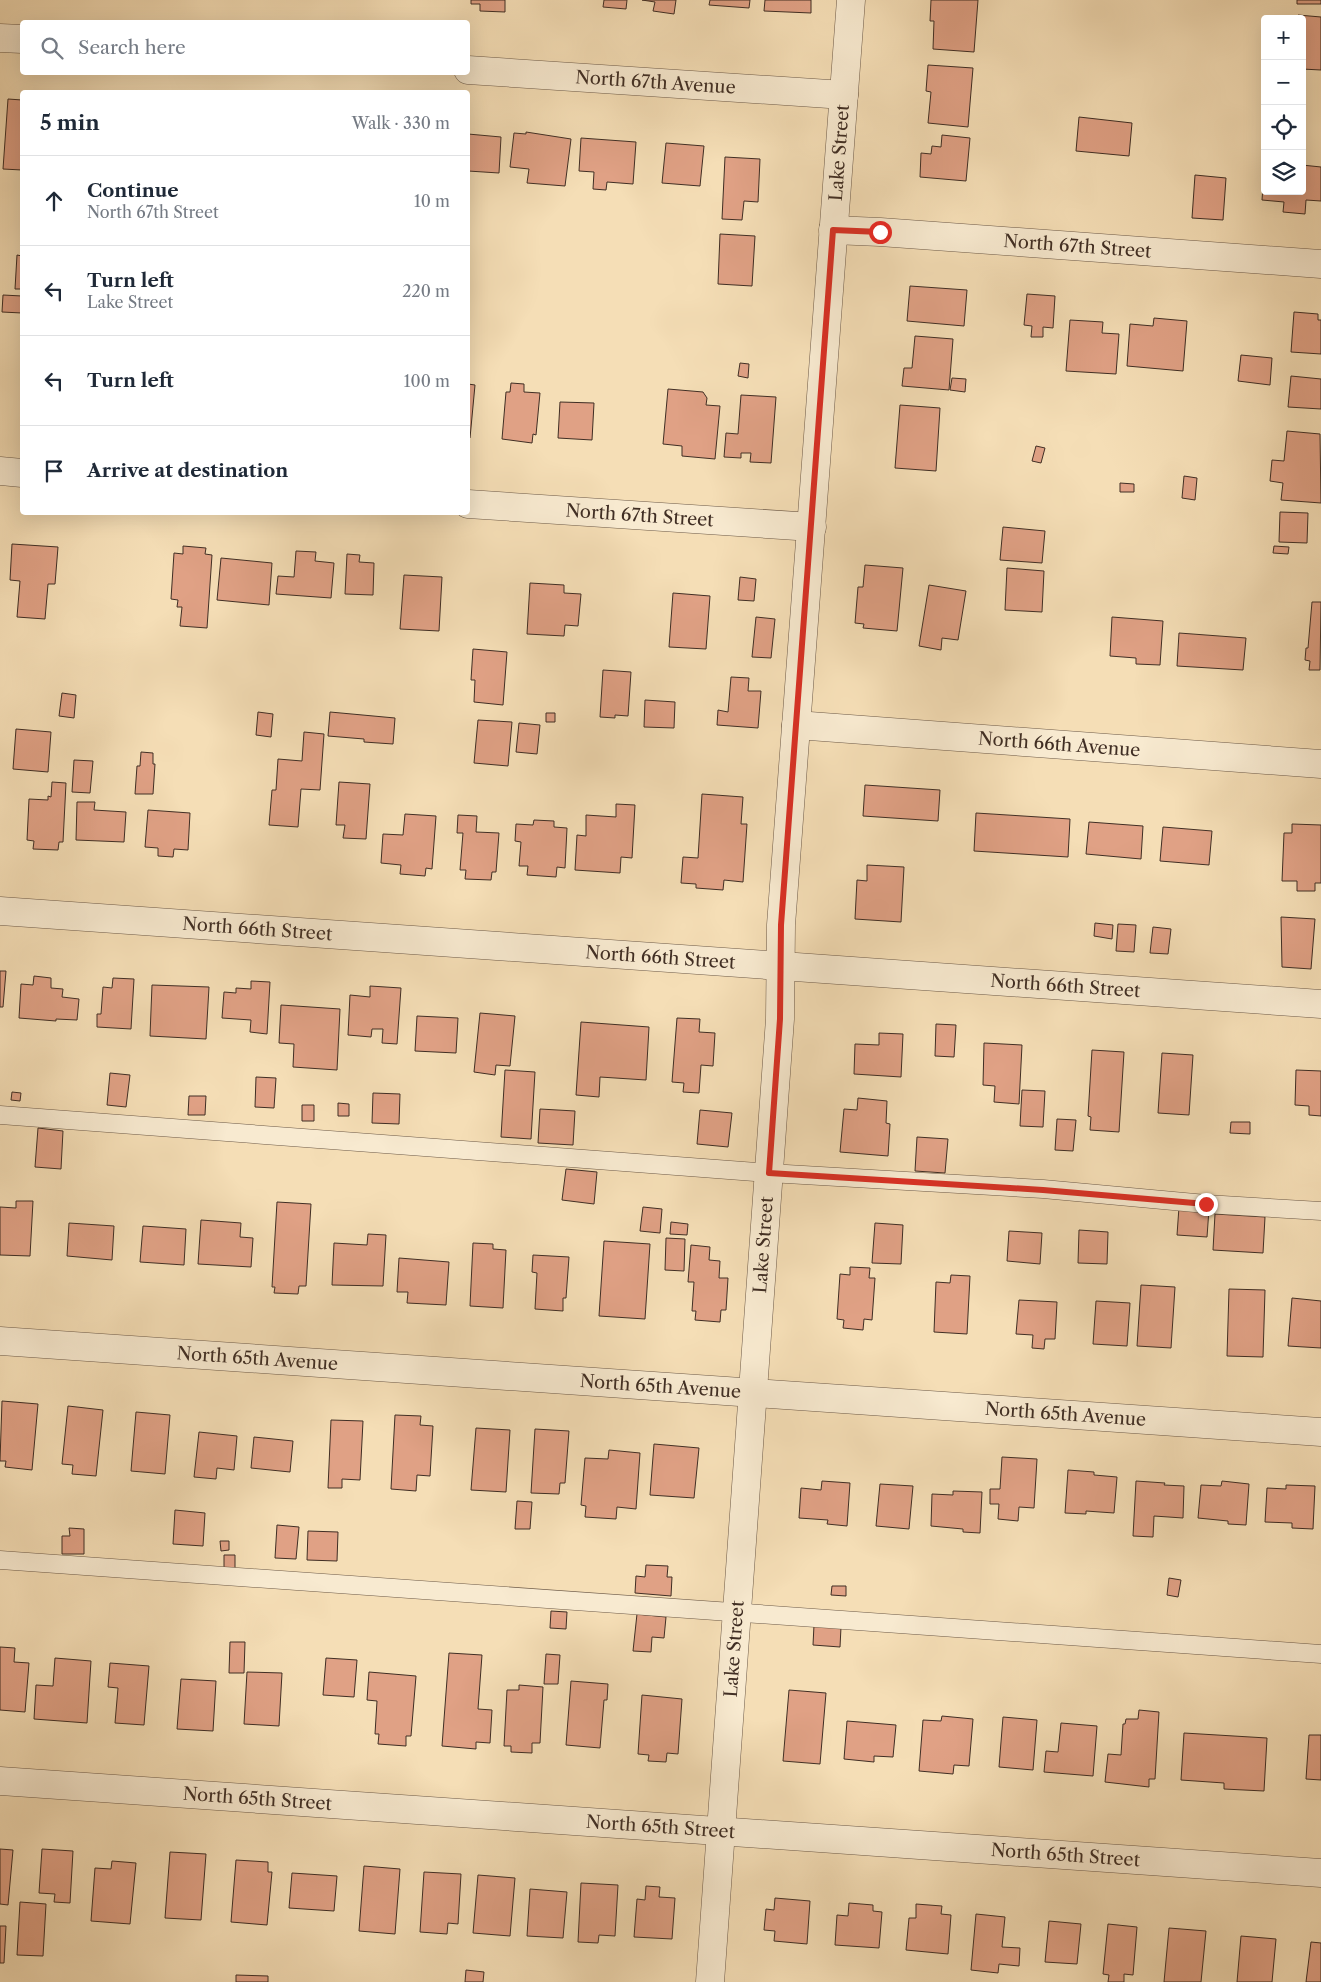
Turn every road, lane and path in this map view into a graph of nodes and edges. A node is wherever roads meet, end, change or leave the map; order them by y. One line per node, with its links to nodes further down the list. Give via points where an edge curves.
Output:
1 (851, 0): 5 (street, Lake Street)
2 (0, 38): 3 (street)
3 (20, 39)
4 (470, 70): 5 (street, North 67th Avenue)
5 (844, 96): 6 (street, Lake Street)
6 (833, 230): 7 (street, North 67th Street); 11 (street, Lake Street)
7 (1321, 264)
8 (0, 471): 9 (street)
9 (20, 473)
10 (470, 504): 11 (street, North 67th Street)
11 (812, 527): 12 (street, Lake Street)
12 (796, 725): 13 (street, North 66th Avenue); 15 (street, Lake Street)
13 (1321, 764)
14 (0, 910): 15 (street, North 66th Street)
15 (780, 965): 16 (street, North 66th Street); 18 (street, Lake Street, via 780,1019)
16 (1321, 1004)
17 (0, 1115): 18 (lane)
18 (769, 1173): 19 (lane); 21 (street, Lake Street)
19 (1321, 1211)
20 (0, 1341): 21 (street, North 65th Avenue)
21 (754, 1393): 22 (street, North 65th Avenue); 24 (street, Lake Street)
22 (1321, 1432)
23 (0, 1560): 24 (lane)
24 (738, 1612): 25 (lane); 27 (street, Lake Street)
25 (1321, 1654)
26 (0, 1781): 27 (street, North 65th Street)
27 (721, 1831): 28 (street, North 65th Street); 29 (street, Lake Street)
28 (1321, 1873)
29 (710, 1982)

